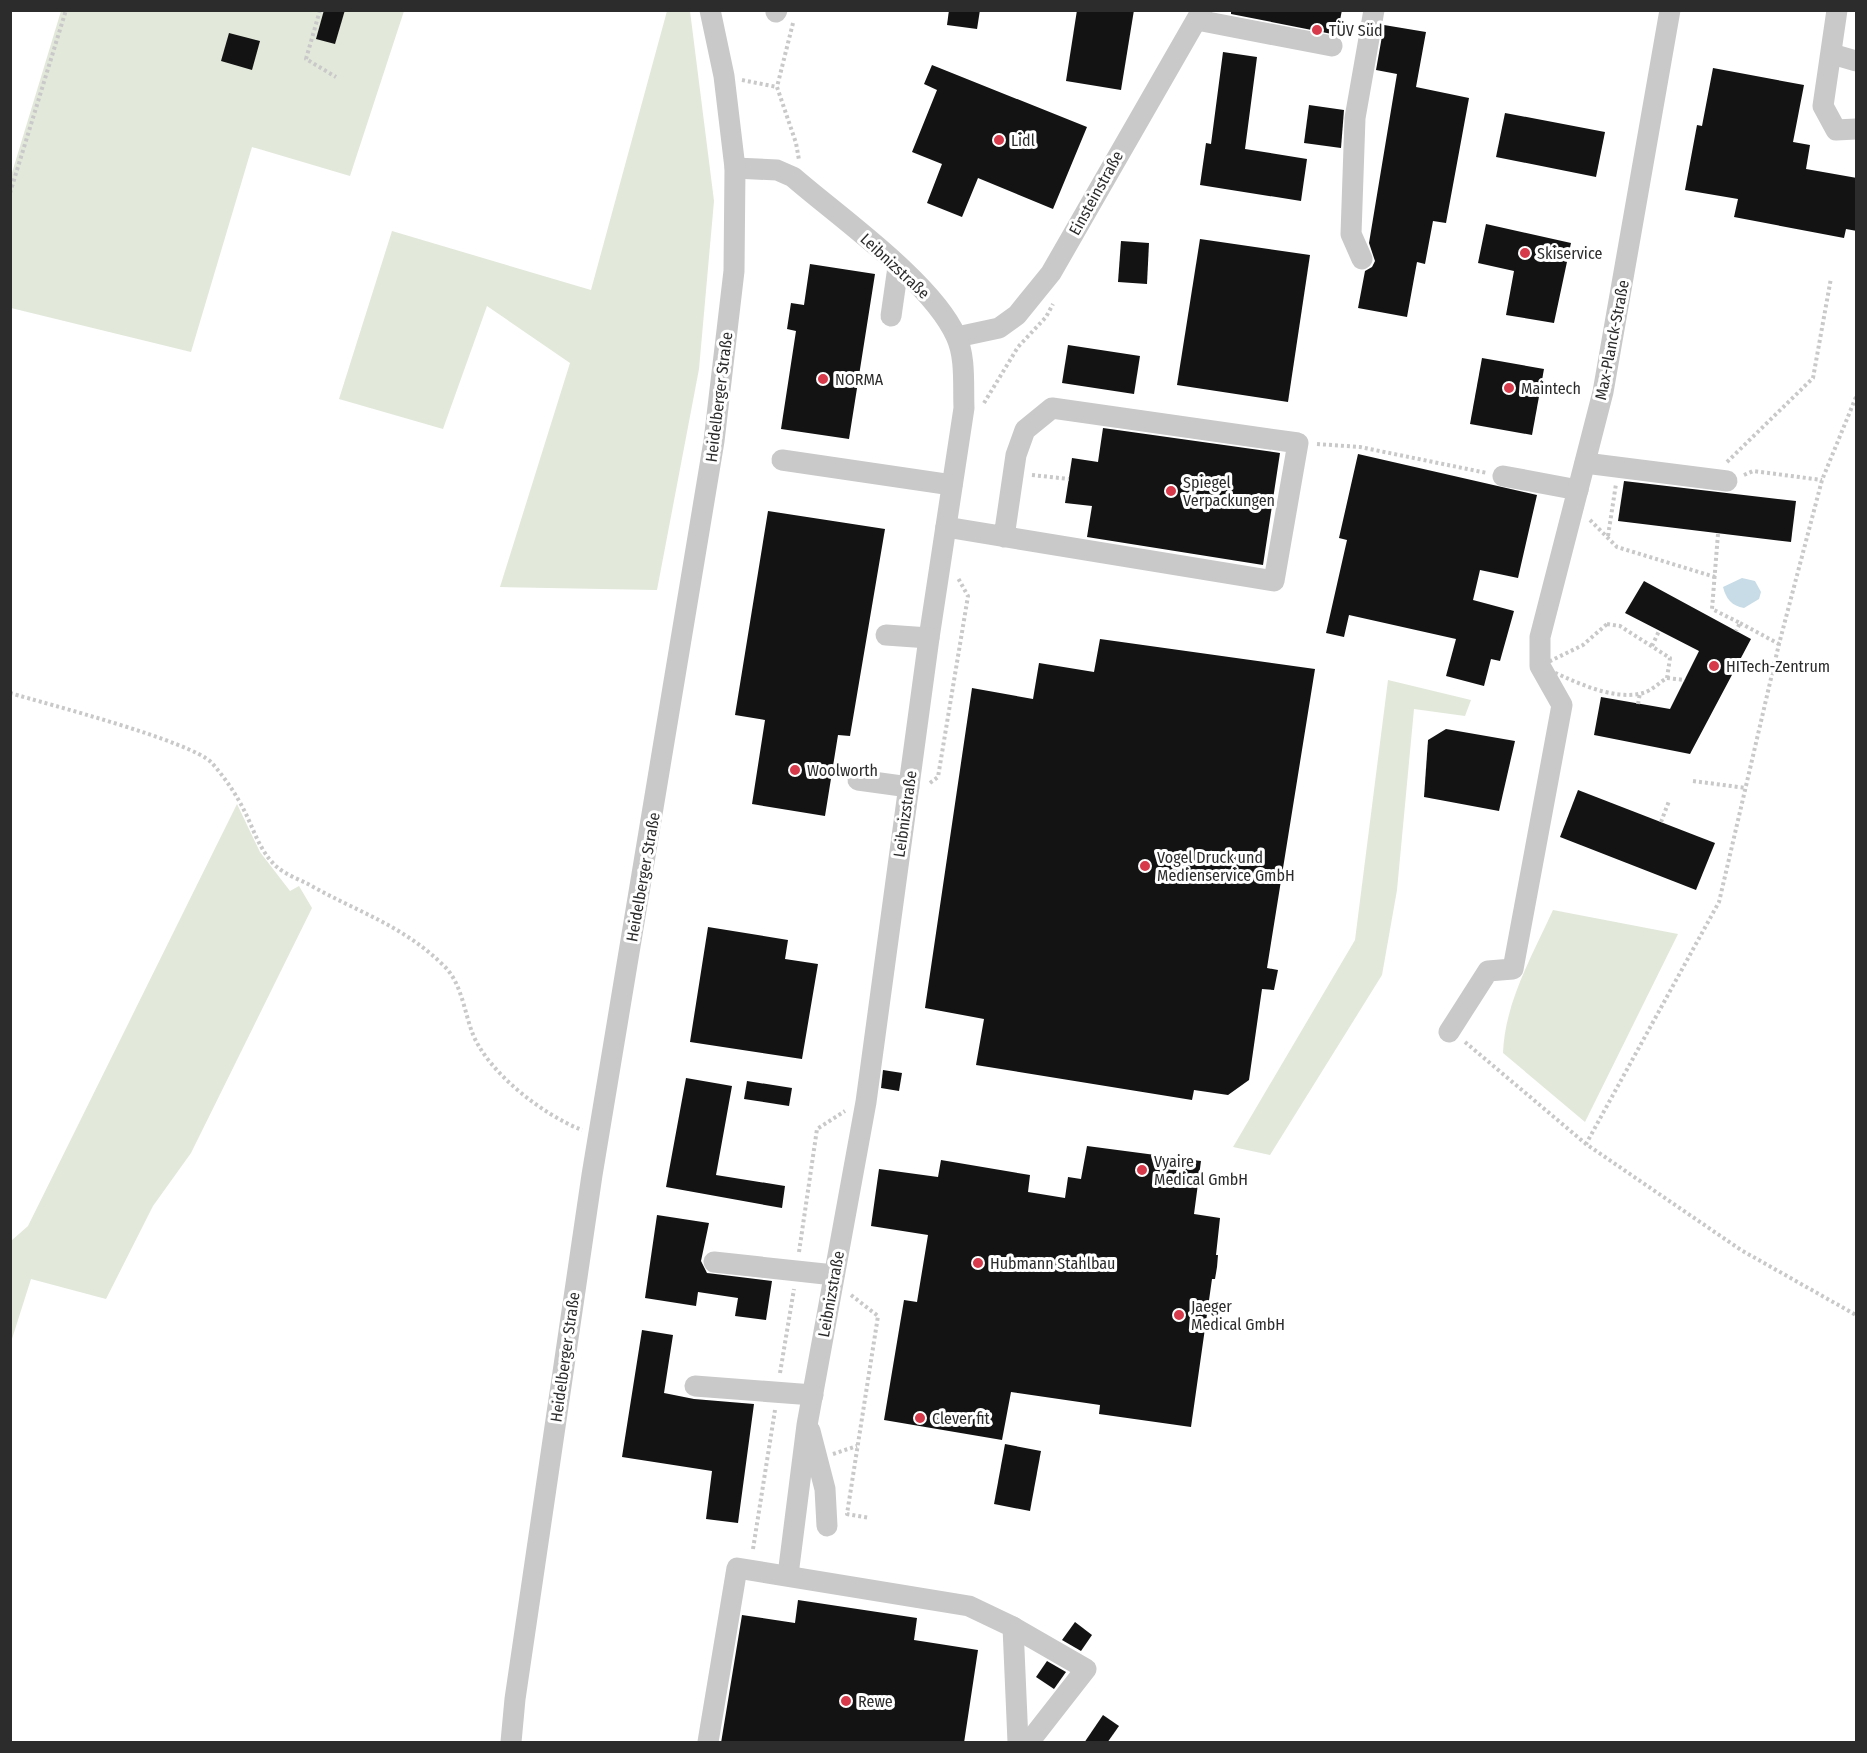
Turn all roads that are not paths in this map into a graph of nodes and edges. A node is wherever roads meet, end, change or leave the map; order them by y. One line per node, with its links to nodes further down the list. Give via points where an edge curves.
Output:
1 (710, 10): 10 (street, Heidelberger Straße, via 724,76)
2 (1374, 10): 11 (street, via 1355,118 1351,234)
3 (1670, 10): 16 (street, Max-Planck-Straße, via 1610,358)
4 (1837, 10): 7 (street)
5 (1199, 15): 6 (street); 14 (street, Einsteinstraße, via 1051,273 1017,315 999,328)
6 (1332, 46)
7 (1832, 54): 8 (street); 9 (street, via 1823,106)
8 (1857, 61)
9 (1846, 129)
10 (735, 168): 12 (street, Leibnizstraße, via 777,170 793,177); 36 (street, Heidelberger Straße, via 734,271 714,441 599,1136)
11 (1362, 259)
12 (898, 267): 13 (street); 14 (street, Leibnizstraße, via 931,298)
13 (891, 316)
14 (957, 337): 19 (street, Leibnizstraße, via 964,408)
15 (782, 460): 19 (street)
16 (1585, 463): 18 (street); 20 (street, Max-Planck-Straße)
17 (1503, 476): 20 (street)
18 (1718, 480)
19 (952, 485): 21 (street, Leibnizstraße)
20 (1578, 490): 27 (street, Max-Planck-Straße, via 1540,637 1540,666 1562,705 1513,969 1488,971)
21 (946, 527): 22 (street); 24 (street, Leibnizstraße)
22 (1004, 537): 22 (street, via 1274,581 1298,443 1052,408 1025,430 1013,473)
23 (886, 635): 24 (street)
24 (929, 638): 26 (street, Leibnizstraße)
25 (858, 780): 26 (street)
26 (909, 786): 29 (street, Leibnizstraße)
27 (1450, 1031)
28 (714, 1262): 29 (street, via 796,1271)
29 (839, 1283): 31 (street, Leibnizstraße)
30 (695, 1386): 31 (street)
31 (813, 1395): 32 (street, Leibnizstraße)
32 (807, 1425): 33 (street, via 825,1489); 34 (street, Leibnizstraße)
33 (827, 1526)
34 (788, 1575): 35 (street, via 969,1606); 37 (street, via 737,1568)
35 (1013, 1627): 38 (street); 39 (street, via 1086,1669)
36 (511, 1743)
37 (708, 1743)
38 (1018, 1743)
39 (1029, 1743)

